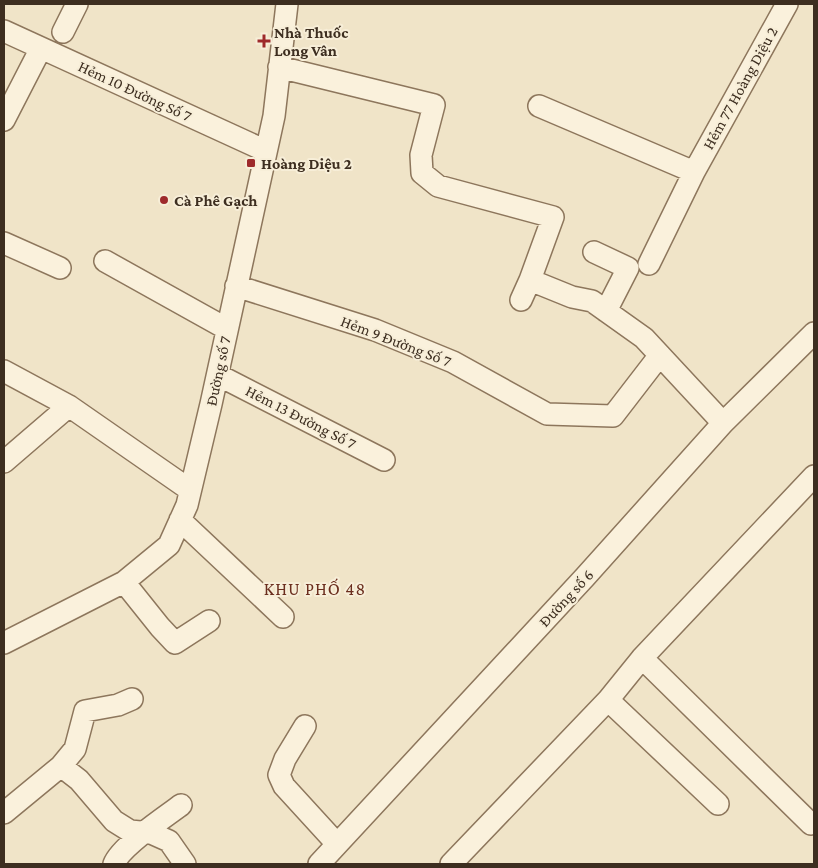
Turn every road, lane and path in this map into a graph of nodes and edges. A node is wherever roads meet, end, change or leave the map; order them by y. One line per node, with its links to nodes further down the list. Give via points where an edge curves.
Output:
1 (77, 4): 5 (street)
2 (286, 4): 7 (street, Đường số 7)
3 (787, 4): 11 (street, Hẻm 77 Hoàng Diệu 2)
4 (4, 31): 6 (street, Hẻm 10 Đường Số 7)
5 (63, 32)
6 (41, 48): 9 (street); 10 (street, Hẻm 10 Đường Số 7)
7 (280, 68): 10 (street, Đường số 7); 17 (street, via 434,105 421,155 422,173 438,186 553,217)
8 (539, 106): 11 (street)
9 (4, 120)
10 (266, 151): 18 (street, Đường số 7)
11 (694, 172): 15 (street, Hẻm 77 Hoàng Diệu 2)
12 (4, 243): 16 (street)
13 (594, 252): 20 (street, via 628,268)
14 (105, 261): 21 (street)
15 (649, 264)
16 (60, 268)
17 (530, 280): 19 (street); 20 (street, via 572,297 592,301)
18 (236, 286): 21 (street, Đường số 7); 23 (street, Hẻm 9 Đường Số 7, via 375,330 444,358 548,414 613,416)
19 (521, 300)
20 (606, 311): 23 (street, via 644,338)
21 (227, 329): 25 (street, Đường số 7)
22 (814, 333): 27 (street, Đường số 6)
23 (660, 355): 27 (street)
24 (4, 370): 26 (street)
25 (218, 374): 28 (street, Hẻm 13 Đường Số 7); 31 (street, Đường số 7)
26 (69, 406): 29 (street); 31 (street)
27 (723, 423): 47 (street, Đường số 6)
28 (384, 460)
29 (4, 462)
30 (814, 476): 37 (street)
31 (190, 490): 32 (street, Đường số 7)
32 (180, 520): 33 (street, Đường số 7, via 170,545); 34 (street)
33 (124, 582): 35 (street, via 175,643); 36 (street, Đường số 7)
34 (283, 616)
35 (209, 621)
36 (4, 643)
37 (642, 658): 39 (street); 45 (street)
38 (132, 700): 41 (street, via 85,711 75,749)
39 (608, 700): 42 (street); 51 (street)
40 (305, 726): 47 (street, via 279,775 284,786)
41 (61, 766): 44 (street); 46 (street, via 79,780 114,821 130,831)
42 (718, 804)
43 (181, 805): 46 (street)
44 (4, 813)
45 (811, 824)
46 (143, 833): 48 (street); 49 (street, via 169,841)
47 (337, 844): 50 (street, Đường số 6)
48 (114, 864)
49 (185, 864)
50 (319, 864)
51 (451, 864)

